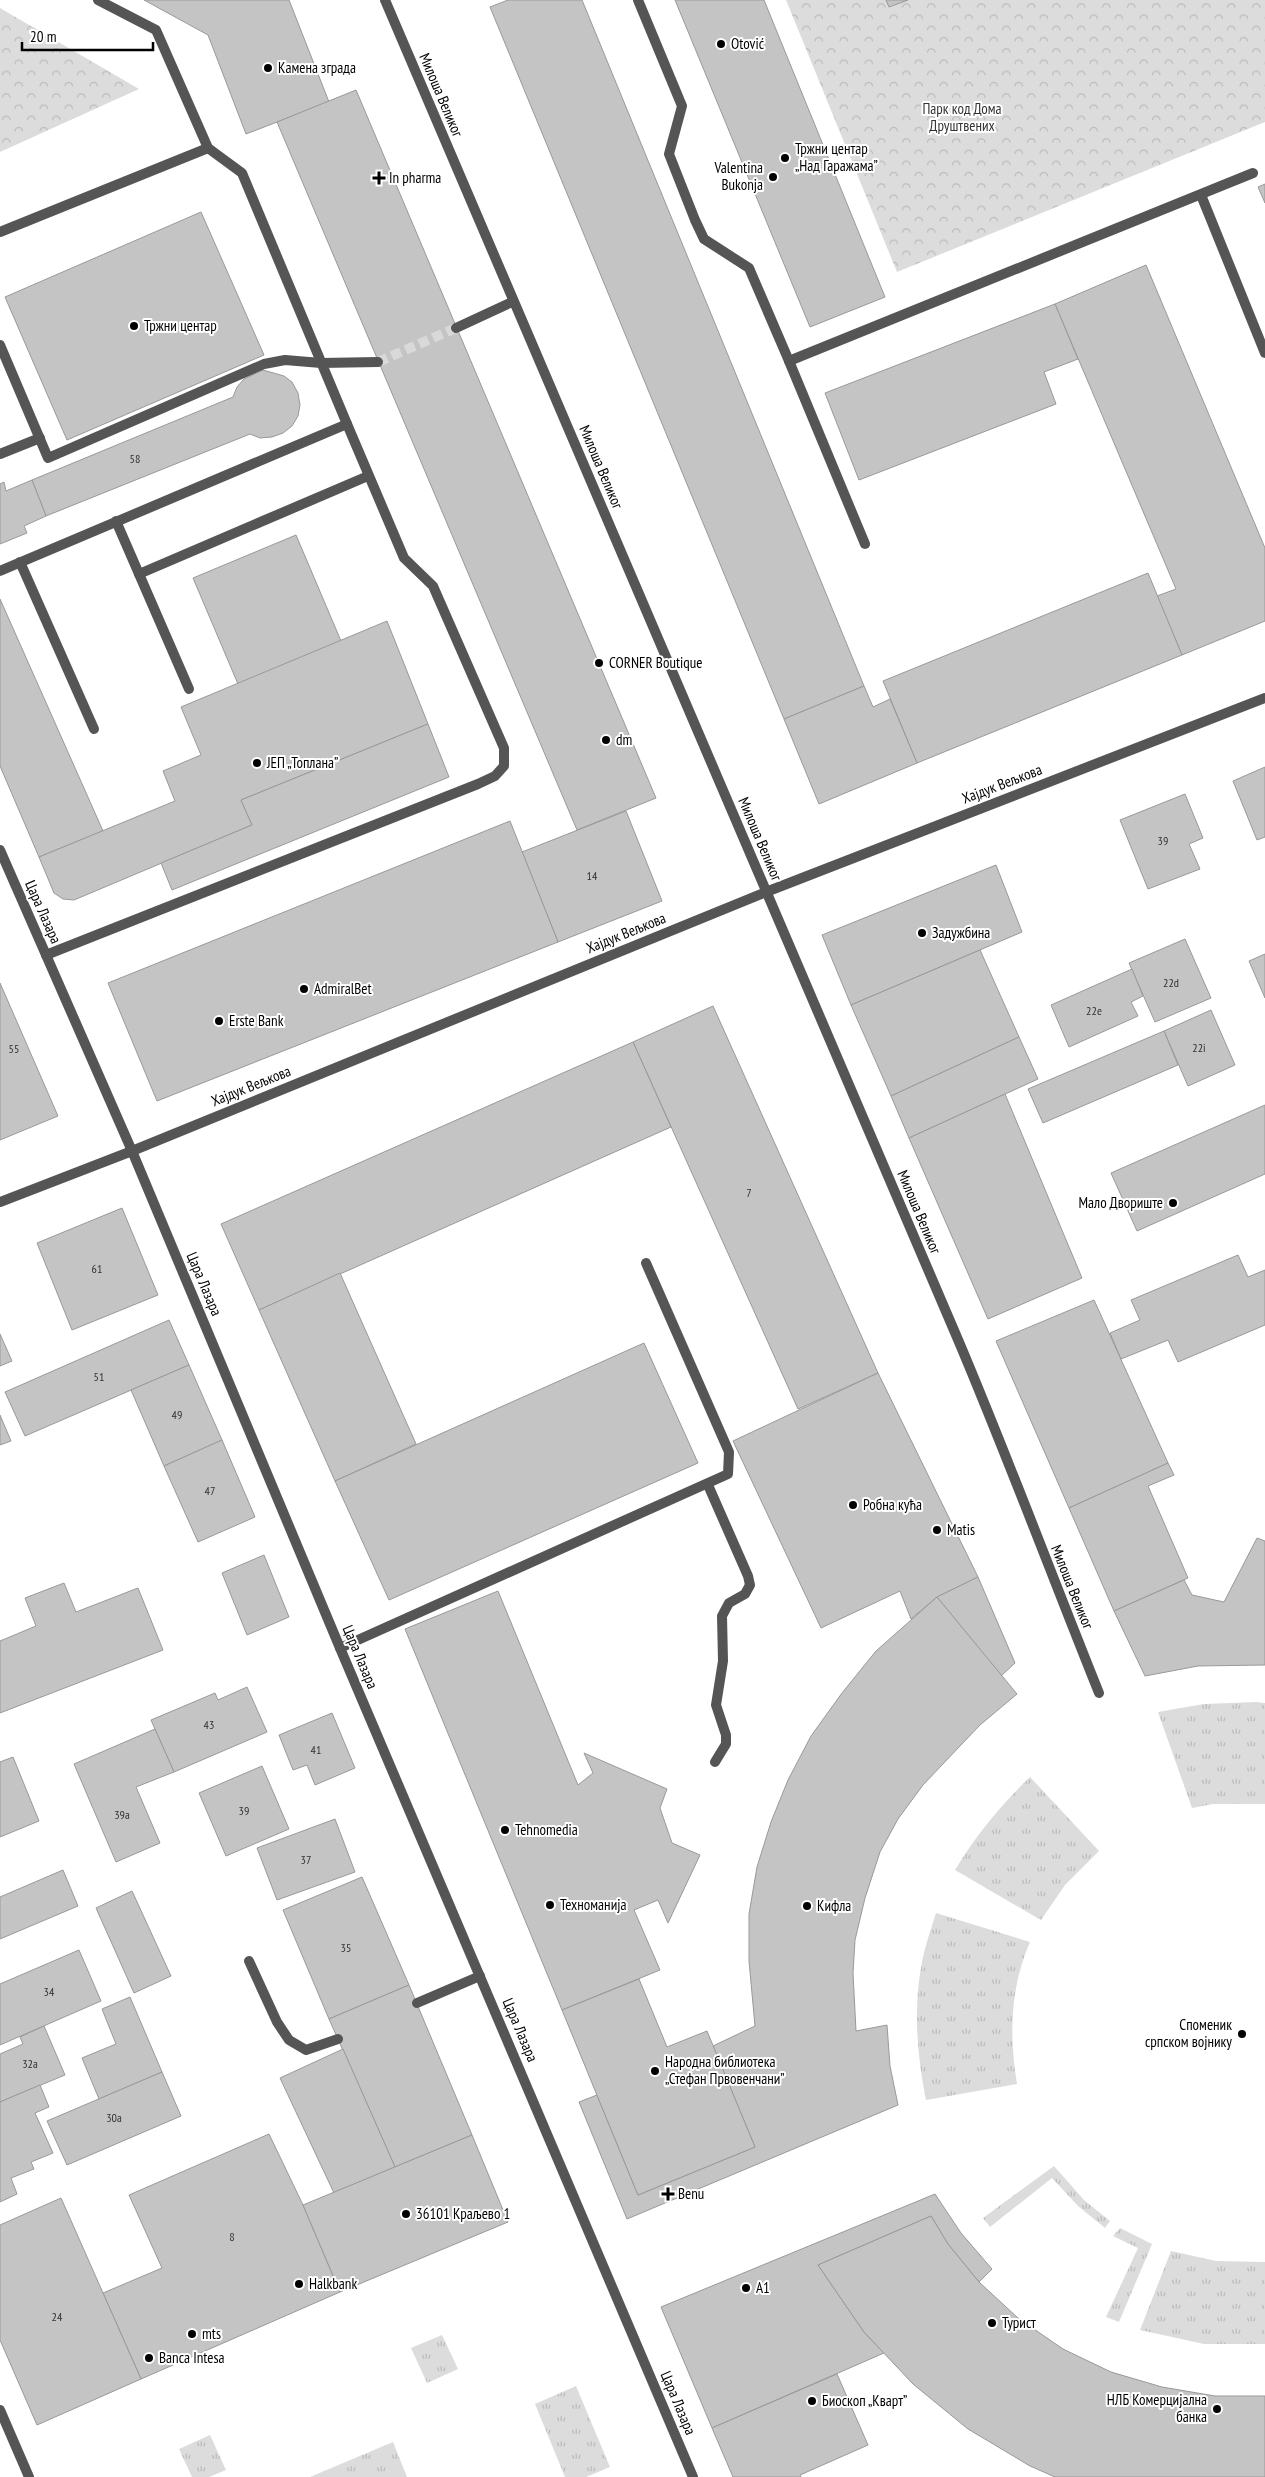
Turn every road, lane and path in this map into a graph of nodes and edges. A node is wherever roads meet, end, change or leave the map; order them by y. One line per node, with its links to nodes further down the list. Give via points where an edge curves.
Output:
1 (98, 0): 4 (street, via 156,30)
2 (385, 0): 8 (street, Милоша Великог)
3 (638, 0): 12 (street, via 682,106 668,154 695,220 704,239 749,268)
4 (208, 148): 7 (street); 14 (street, via 242,173)
5 (1253, 173): 6 (street)
6 (1201, 195): 11 (street); 12 (street)
7 (0, 232)
8 (512, 302): 9 (street); 28 (street, Милоша Великог)
9 (456, 328)
10 (0, 345): 16 (street)
11 (1265, 352)
12 (789, 361): 20 (street)
13 (378, 362): 14 (street)
14 (321, 363): 15 (street); 16 (street, via 285,360 264,364 48,458)
15 (347, 424): 18 (street); 19 (street)
16 (40, 438): 17 (street)
17 (0, 454)
18 (368, 476): 23 (street); 29 (street, via 404,558 433,586 504,748 504,766 495,776 478,784)
19 (116, 521): 21 (street); 23 (street)
20 (865, 544)
21 (20, 562): 22 (street); 26 (street)
22 (0, 571)
23 (139, 574): 24 (street)
24 (189, 689)
25 (1265, 698): 28 (street, Хајдук Вељкова)
26 (94, 729)
27 (0, 850): 29 (street, Цара Лазара)
28 (766, 892): 30 (street, Хајдук Вељкова); 35 (street, Милоша Великог, via 960,1346)
29 (46, 956): 30 (street, Цара Лазара)
30 (132, 1151): 31 (street, Хајдук Вељкова); 34 (street, Цара Лазара)
31 (0, 1202)
32 (646, 1263): 33 (street, via 729,1452 728,1474)
33 (708, 1485): 34 (street); 36 (street, via 750,1585 745,1594 729,1603 722,1616 723,1661 716,1705 726,1744)
34 (340, 1648): 38 (street, Цара Лазара)
35 (1099, 1694)
36 (715, 1762)
37 (249, 1960): 40 (street, via 277,2022 289,2040 306,2050)
38 (480, 1976): 39 (street); 43 (street, Цара Лазара)
39 (417, 2003)
40 (338, 2039)
41 (0, 2410): 42 (street)
42 (29, 2477)
43 (693, 2477)

